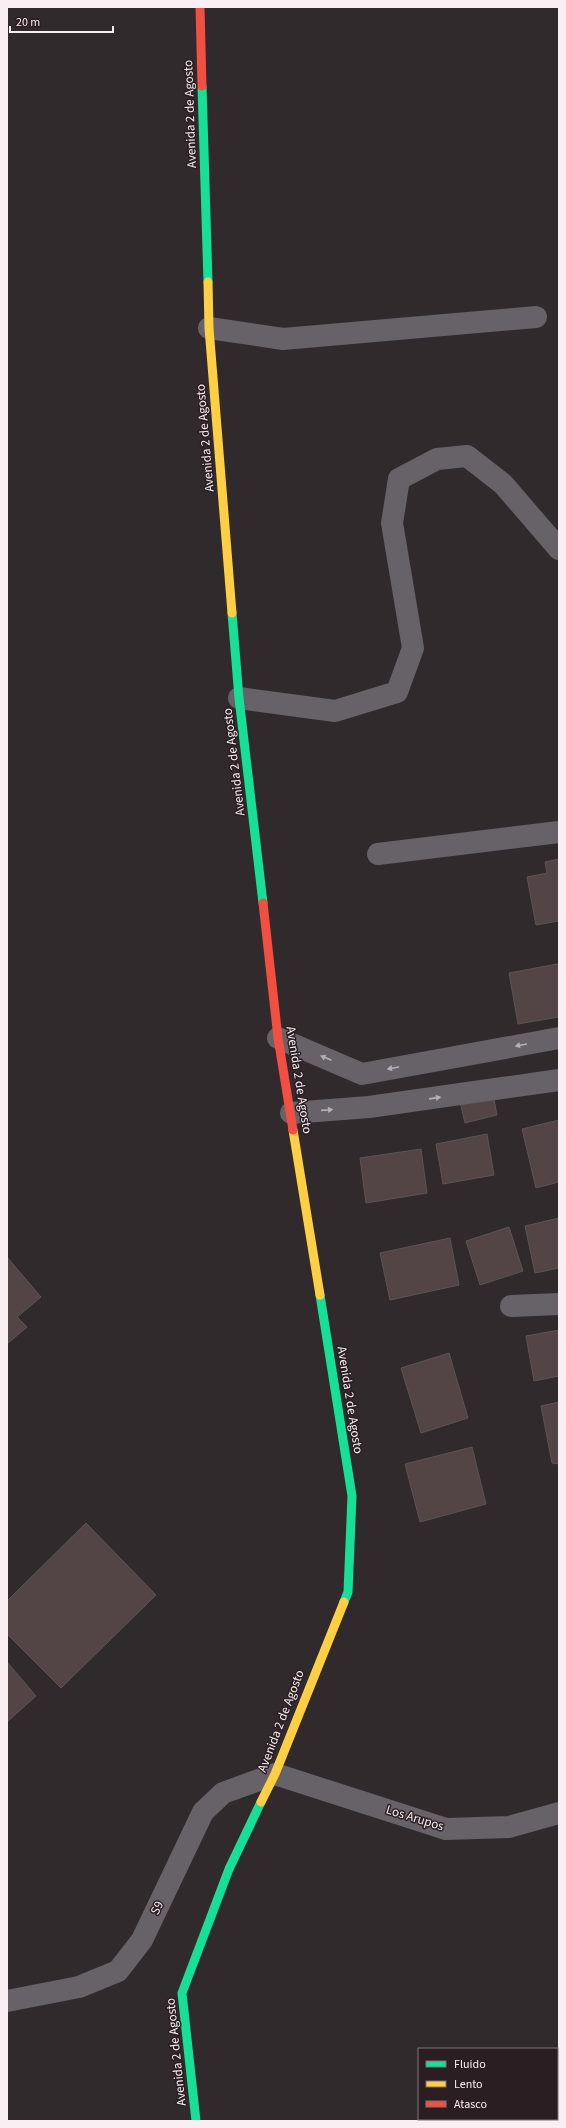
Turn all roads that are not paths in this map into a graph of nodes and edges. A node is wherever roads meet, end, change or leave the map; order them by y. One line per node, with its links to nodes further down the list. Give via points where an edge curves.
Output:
1 (200, 7): 3 (main road, Avenida 2 de Agosto)
2 (536, 317): 3 (street, via 283,339)
3 (209, 328): 5 (main road, Avenida 2 de Agosto)
4 (559, 549): 5 (street, via 503,484 467,456 436,458 399,479 392,523 413,648 397,692 335,711)
5 (240, 698): 8 (main road, Avenida 2 de Agosto)
6 (559, 832): 7 (street)
7 (378, 854)
8 (278, 1038): 9 (street, one-way to 8, via 362,1074); 11 (main road, Avenida 2 de Agosto)
9 (559, 1038)
10 (559, 1080): 11 (street, one-way to 10, via 369,1107)
11 (291, 1113): 14 (main road, Avenida 2 de Agosto, via 352,1496 348,1592)
12 (559, 1304): 13 (street)
13 (512, 1306)
14 (275, 1774): 15 (street, Los Arupos, via 446,1829 509,1826); 16 (street, S9, via 223,1793 203,1812 142,1940 118,1971 80,1987); 17 (main road, Avenida 2 de Agosto, via 229,1870 182,1994)
15 (559, 1813)
16 (7, 2001)
17 (196, 2121)

